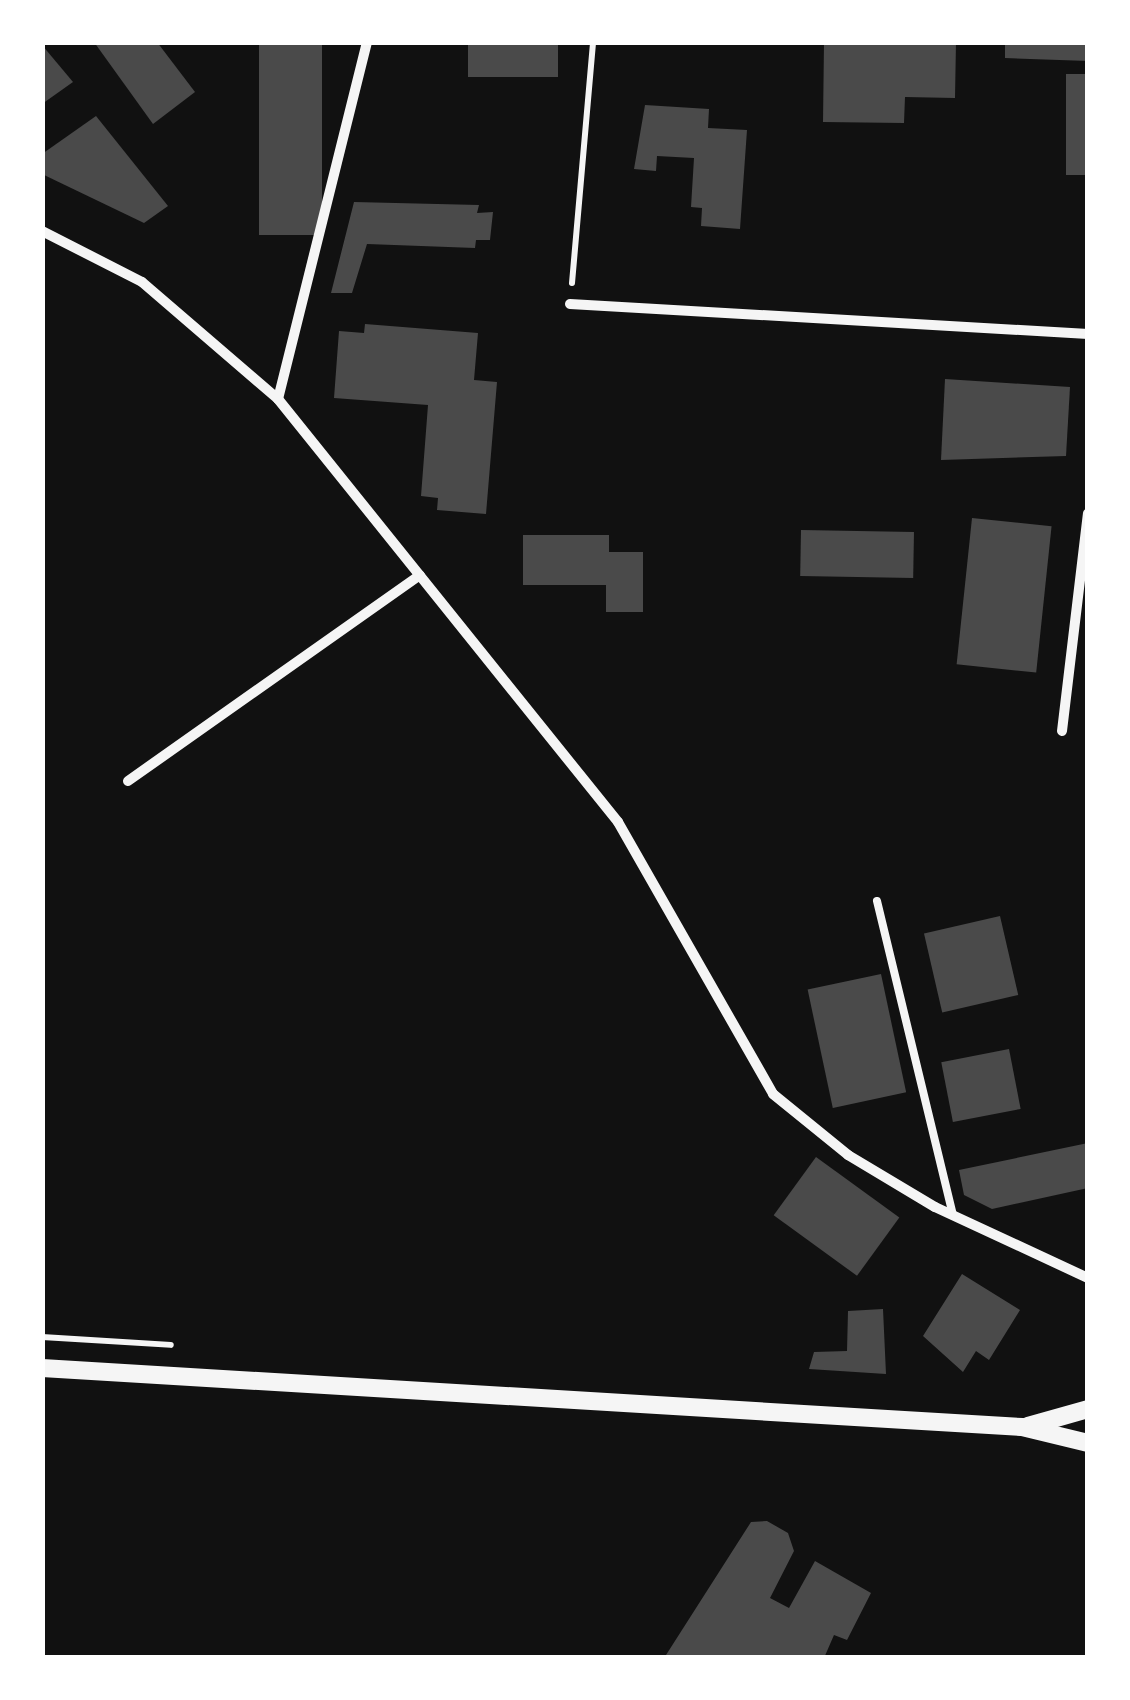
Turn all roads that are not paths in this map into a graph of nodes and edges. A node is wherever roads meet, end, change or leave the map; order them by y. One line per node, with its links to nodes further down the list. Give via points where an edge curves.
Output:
1 (366, 42): 5 (street, via 353,127)
2 (42, 231): 5 (street, via 142,282)
3 (570, 304): 4 (street)
4 (1088, 334)
5 (278, 399): 7 (street)
6 (1088, 514): 8 (street)
7 (420, 575): 9 (street); 11 (street, via 618,822 773,1094 848,1156)
8 (1062, 731)
9 (128, 781)
10 (878, 900): 11 (lane)
11 (953, 1215): 12 (street)
12 (1088, 1278)
13 (42, 1368): 15 (street)
14 (1088, 1409): 15 (street)
15 (1022, 1427): 16 (street)
16 (1088, 1442)

